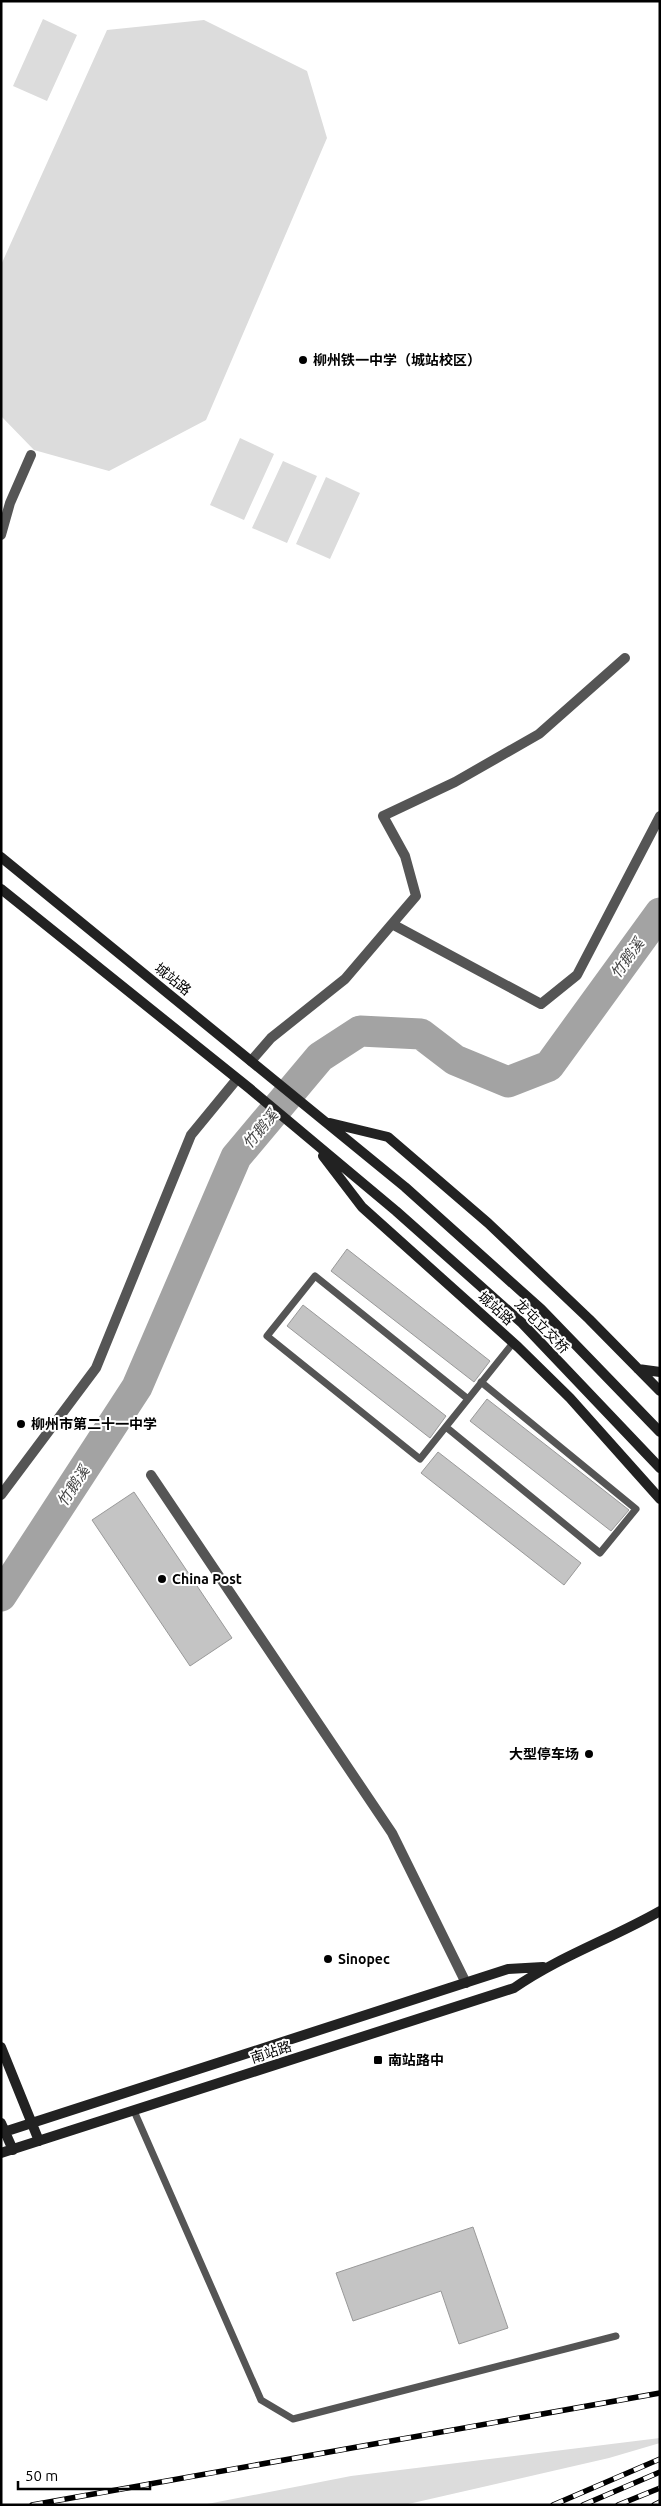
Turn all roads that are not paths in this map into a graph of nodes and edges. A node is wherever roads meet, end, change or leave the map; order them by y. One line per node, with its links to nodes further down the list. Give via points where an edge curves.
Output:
1 (31, 455): 2 (street, via 10,503)
2 (1, 535)
3 (625, 658): 7 (street, via 539,734 455,782 383,816 406,856 416,896)
4 (660, 816): 7 (street, via 577,975 541,1004)
5 (1, 857): 8 (main road, 城站路)
6 (1, 889): 9 (main road, 城站路)
7 (392, 924): 8 (street, via 345,979 272,1038)
8 (251, 1061): 10 (main road, 城站路)
9 (237, 1079): 11 (main road, 城站路); 24 (street, via 191,1135 96,1368)
10 (323, 1119): 12 (main road, 城站路); 15 (main road, 城站路, via 388,1137 488,1224)
11 (308, 1137): 13 (main road, 城站路); 14 (main road, 城站路, via 362,1207)
12 (404, 1187): 21 (main road, 龙屯立交桥, via 541,1309)
13 (396, 1211): 22 (main road, 龙屯立交桥, via 522,1323)
14 (513, 1342): 17 (lane); 25 (main road, 城站路, via 570,1398)
15 (638, 1369): 16 (main road); 18 (main road, 城站路)
16 (660, 1372)
17 (481, 1382): 19 (lane); 20 (lane, via 636,1509 600,1553)
18 (660, 1391)
19 (468, 1399): 20 (lane); 20 (lane, via 315,1276 266,1336 420,1459)
20 (446, 1427)
21 (660, 1432)
22 (660, 1468)
23 (151, 1475): 28 (street, via 392,1833)
24 (1, 1495)
25 (660, 1499)
26 (660, 1911): 27 (main road, 南站路, via 624,1932)
27 (544, 1967): 28 (main road, 南站路, via 508,1969); 30 (main road, 南站路, via 514,1988)
28 (466, 1983): 31 (main road, 南站路)
29 (1, 2047): 31 (main road)
30 (134, 2111): 33 (main road, 南站路); 36 (lane, via 261,2400 293,2419)
31 (32, 2122): 32 (main road, 南站路); 33 (main road)
32 (2, 2129): 34 (main road)
33 (39, 2141): 34 (main road, 南站路)
34 (13, 2150): 35 (main road, 南站路)
35 (1, 2154)
36 (616, 2336)

